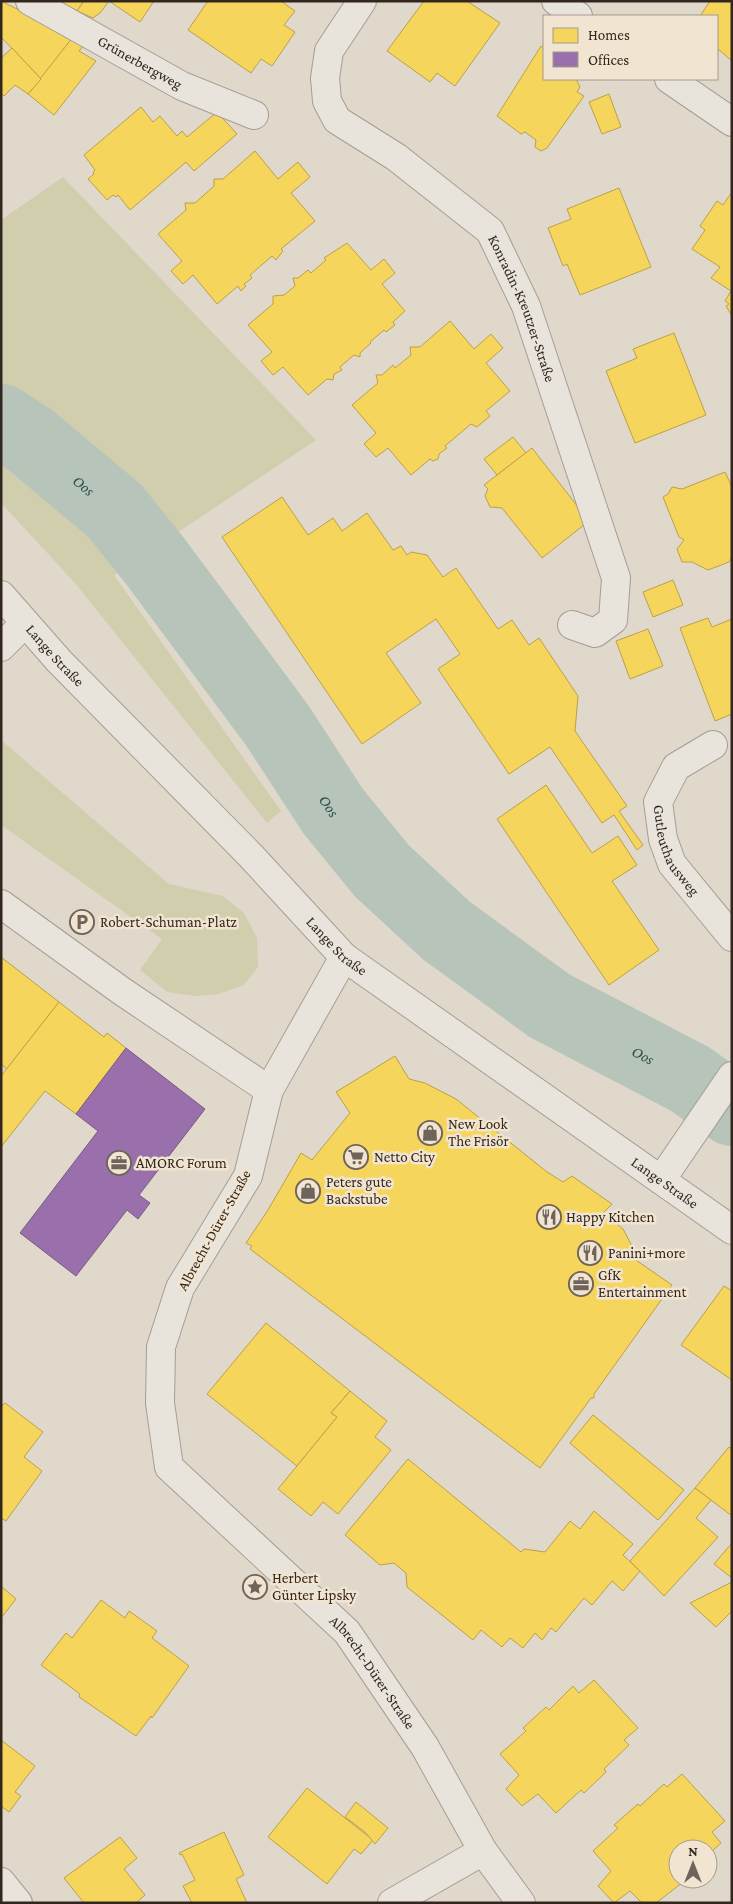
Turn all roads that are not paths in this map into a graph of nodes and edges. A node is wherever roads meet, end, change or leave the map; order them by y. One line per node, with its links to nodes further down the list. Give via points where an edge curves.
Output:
1 (30, 1): 6 (street, Grünerbergweg, via 182,86)
2 (362, 1): 10 (street, Konradin-Kreutzer-Straße, via 329,50 325,78 327,101 337,120 396,157 490,231 526,306 616,578 613,620 595,633)
3 (556, 1): 4 (street)
4 (577, 15)
5 (669, 80): 7 (street)
6 (254, 115)
7 (732, 122)
8 (1, 596): 9 (street, Lange Straße)
9 (25, 623): 11 (street); 15 (street, Lange Straße, via 251,856)
10 (572, 625)
11 (1, 647)
12 (713, 745): 14 (street, Gutleuthausweg, via 676,767 658,802 663,838 672,864)
13 (1, 904): 17 (street, via 123,992)
14 (732, 937)
15 (344, 957): 17 (street, Albrecht-Dürer-Straße); 18 (street, Lange Straße)
16 (732, 1076): 18 (street)
17 (269, 1090): 20 (street, Albrecht-Dürer-Straße, via 248,1176 180,1288 161,1347 160,1403 169,1468 347,1632 425,1747)
18 (661, 1180): 19 (street, Lange Straße)
19 (732, 1230)
20 (483, 1851): 23 (street); 24 (street, Albrecht-Dürer-Straße)
21 (1, 1882): 22 (street)
22 (18, 1903)
23 (392, 1903)
24 (521, 1903)

